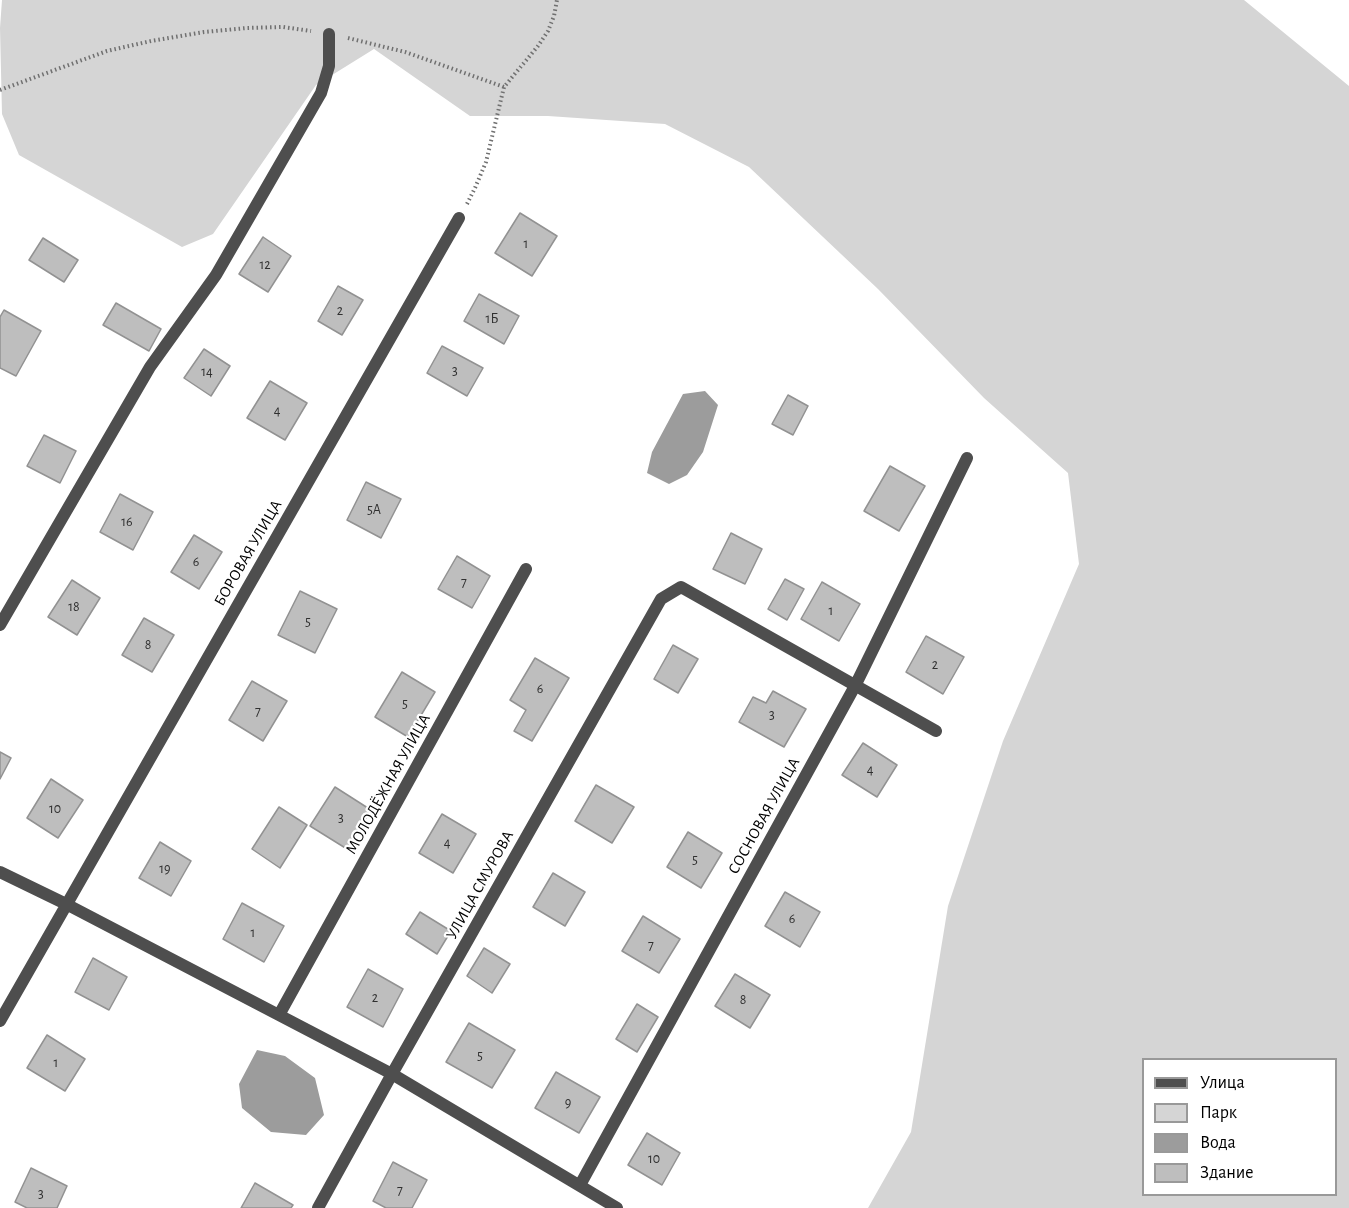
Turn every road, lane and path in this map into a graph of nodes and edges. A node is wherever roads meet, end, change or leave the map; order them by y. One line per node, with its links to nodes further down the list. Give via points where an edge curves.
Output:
1 (557, 0): 3 (path, via 548,31)
2 (329, 34): 3 (path, via 405,52); 4 (path, via 283,27 204,32 107,51); 8 (street, via 329,66 321,93 216,275 150,367)
3 (504, 87): 5 (path, via 486,162)
4 (0, 90)
5 (459, 218): 12 (street, БОРОВАЯ УЛИЦА)
6 (967, 458): 9 (street, СОСНОВАЯ УЛИЦА)
7 (526, 569): 13 (street, МОЛОДЁЖНАЯ УЛИЦА)
8 (0, 625)
9 (855, 686): 10 (street); 15 (street, УЛИЦА СМУРОВА, via 681,587 661,599); 16 (street, СОСНОВАЯ УЛИЦА)
10 (936, 731)
11 (0, 872): 12 (street)
12 (66, 904): 13 (street); 14 (street, БОРОВАЯ УЛИЦА)
13 (279, 1015): 15 (street)
14 (0, 1021)
15 (392, 1074): 16 (street); 17 (street, УЛИЦА СМУРОВА)
16 (580, 1185): 18 (street)
17 (318, 1208)
18 (616, 1208)

